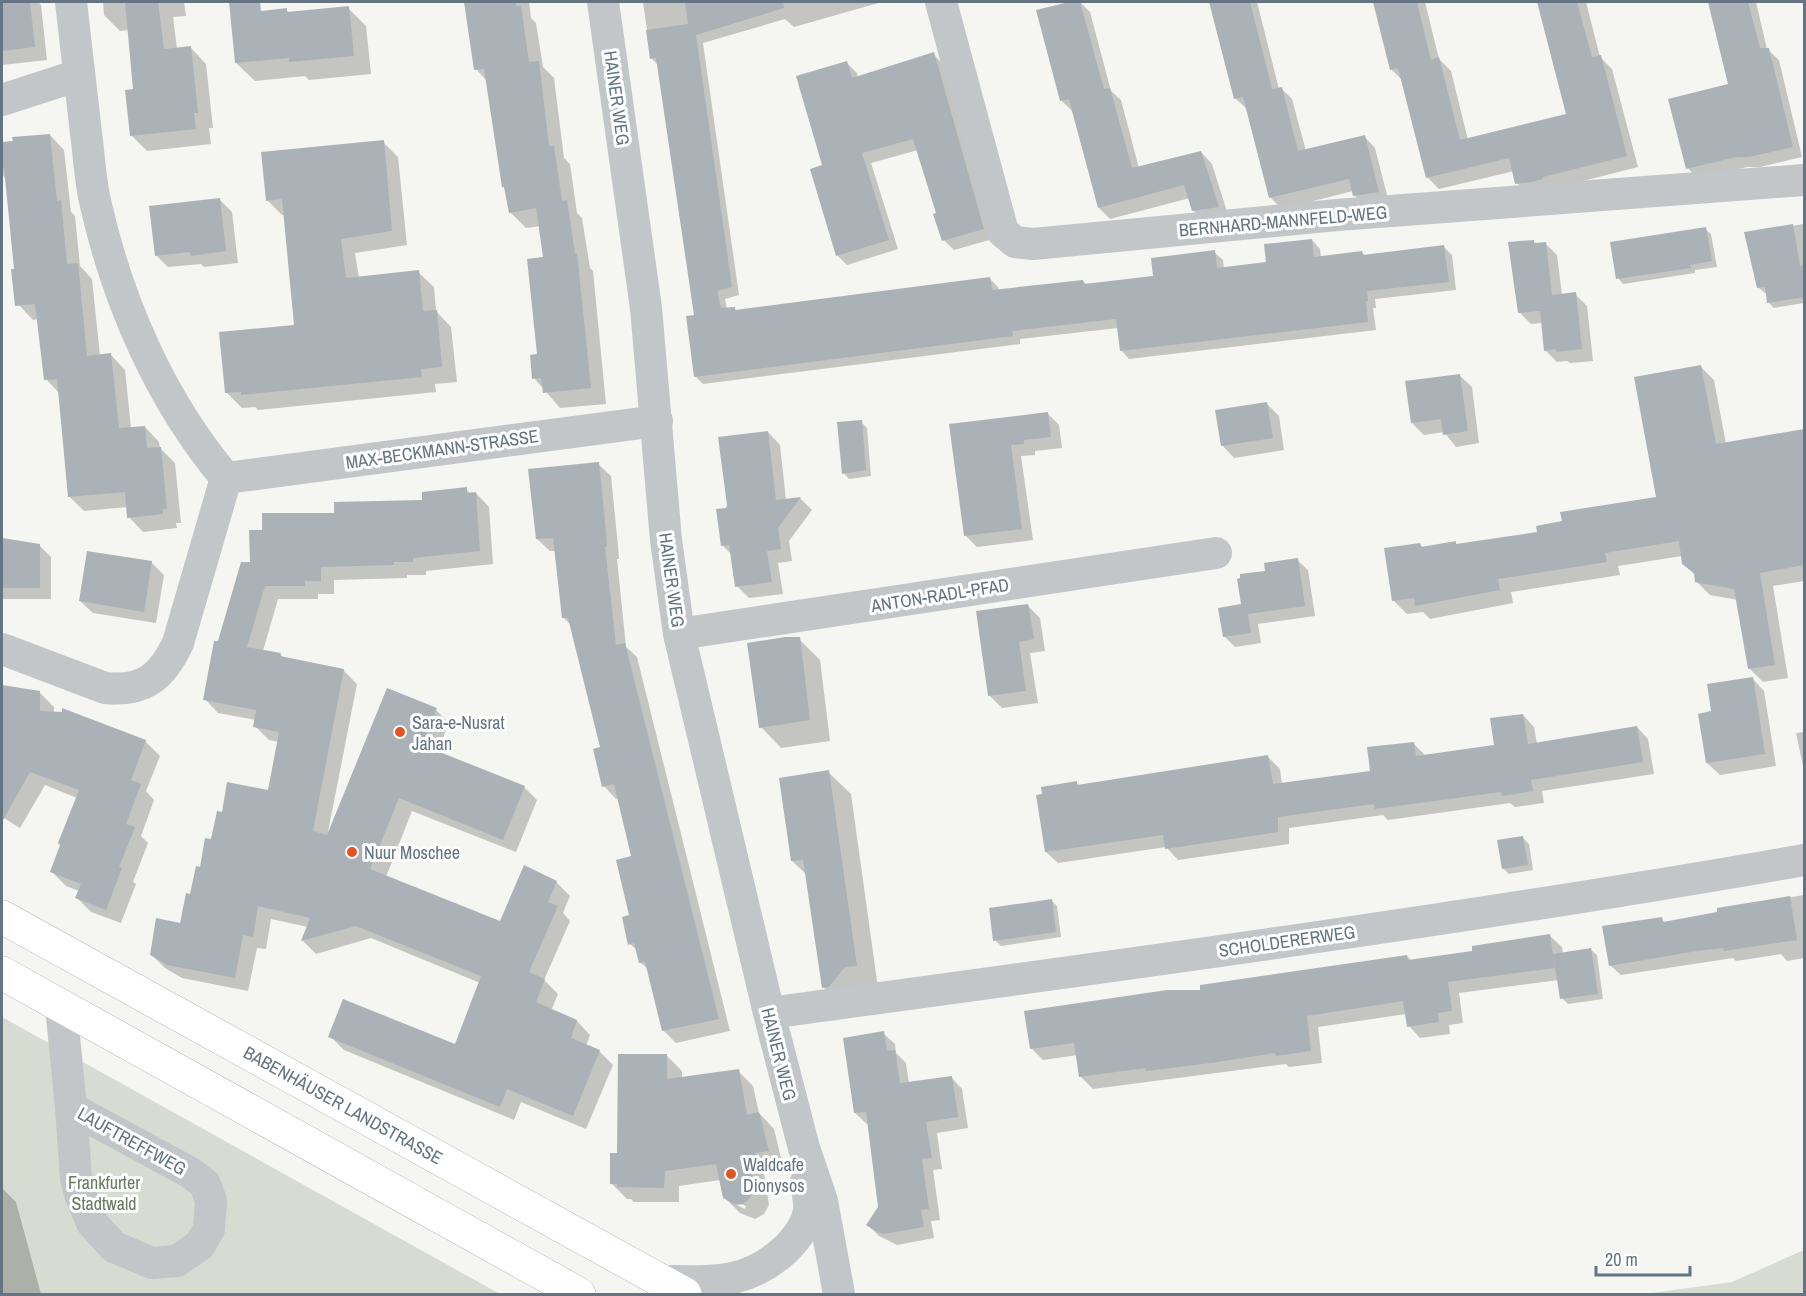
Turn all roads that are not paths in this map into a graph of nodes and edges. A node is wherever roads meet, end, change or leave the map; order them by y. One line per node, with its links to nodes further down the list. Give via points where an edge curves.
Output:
1 (71, 2): 4 (street)
2 (603, 2): 7 (street, HAINER WEG, via 646,308)
3 (940, 2): 6 (street, BERNHARD-MANNFELD-WEG, via 1003,232 1015,242 1033,244 1337,215)
4 (79, 75): 5 (street); 8 (street, via 94,199 128,311 176,409)
5 (2, 100)
6 (1804, 180)
7 (657, 421): 8 (street, MAX-BECKMANN-STRASSE); 10 (street, HAINER WEG, via 666,540)
8 (226, 478): 11 (street, via 178,643 160,673 146,683 105,688)
9 (1208, 554): 10 (street, ANTON-RADL-PFAD)
10 (679, 634): 16 (street, HAINER WEG)
11 (2, 649)
12 (1804, 860): 16 (street, SCHOLDERERWEG, via 1611,894)
13 (2, 917): 19 (main road, BABENHÄUSER LANDSTRASSE)
14 (2, 973): 15 (main road)
15 (61, 1006): 17 (street, LAUFTREFFWEG); 20 (main road)
16 (769, 1013): 18 (street, HAINER WEG)
17 (71, 1108): 17 (street, LAUFTREFFWEG, via 80,1194 92,1223 114,1247 153,1263 177,1261 200,1245 209,1229 211,1201 205,1184)
18 (804, 1148): 19 (street, HAINER WEG, via 809,1209 795,1240 773,1260 745,1276); 21 (street, HAINER WEG, via 822,1201)
19 (697, 1288)
20 (579, 1294)
21 (839, 1294)

